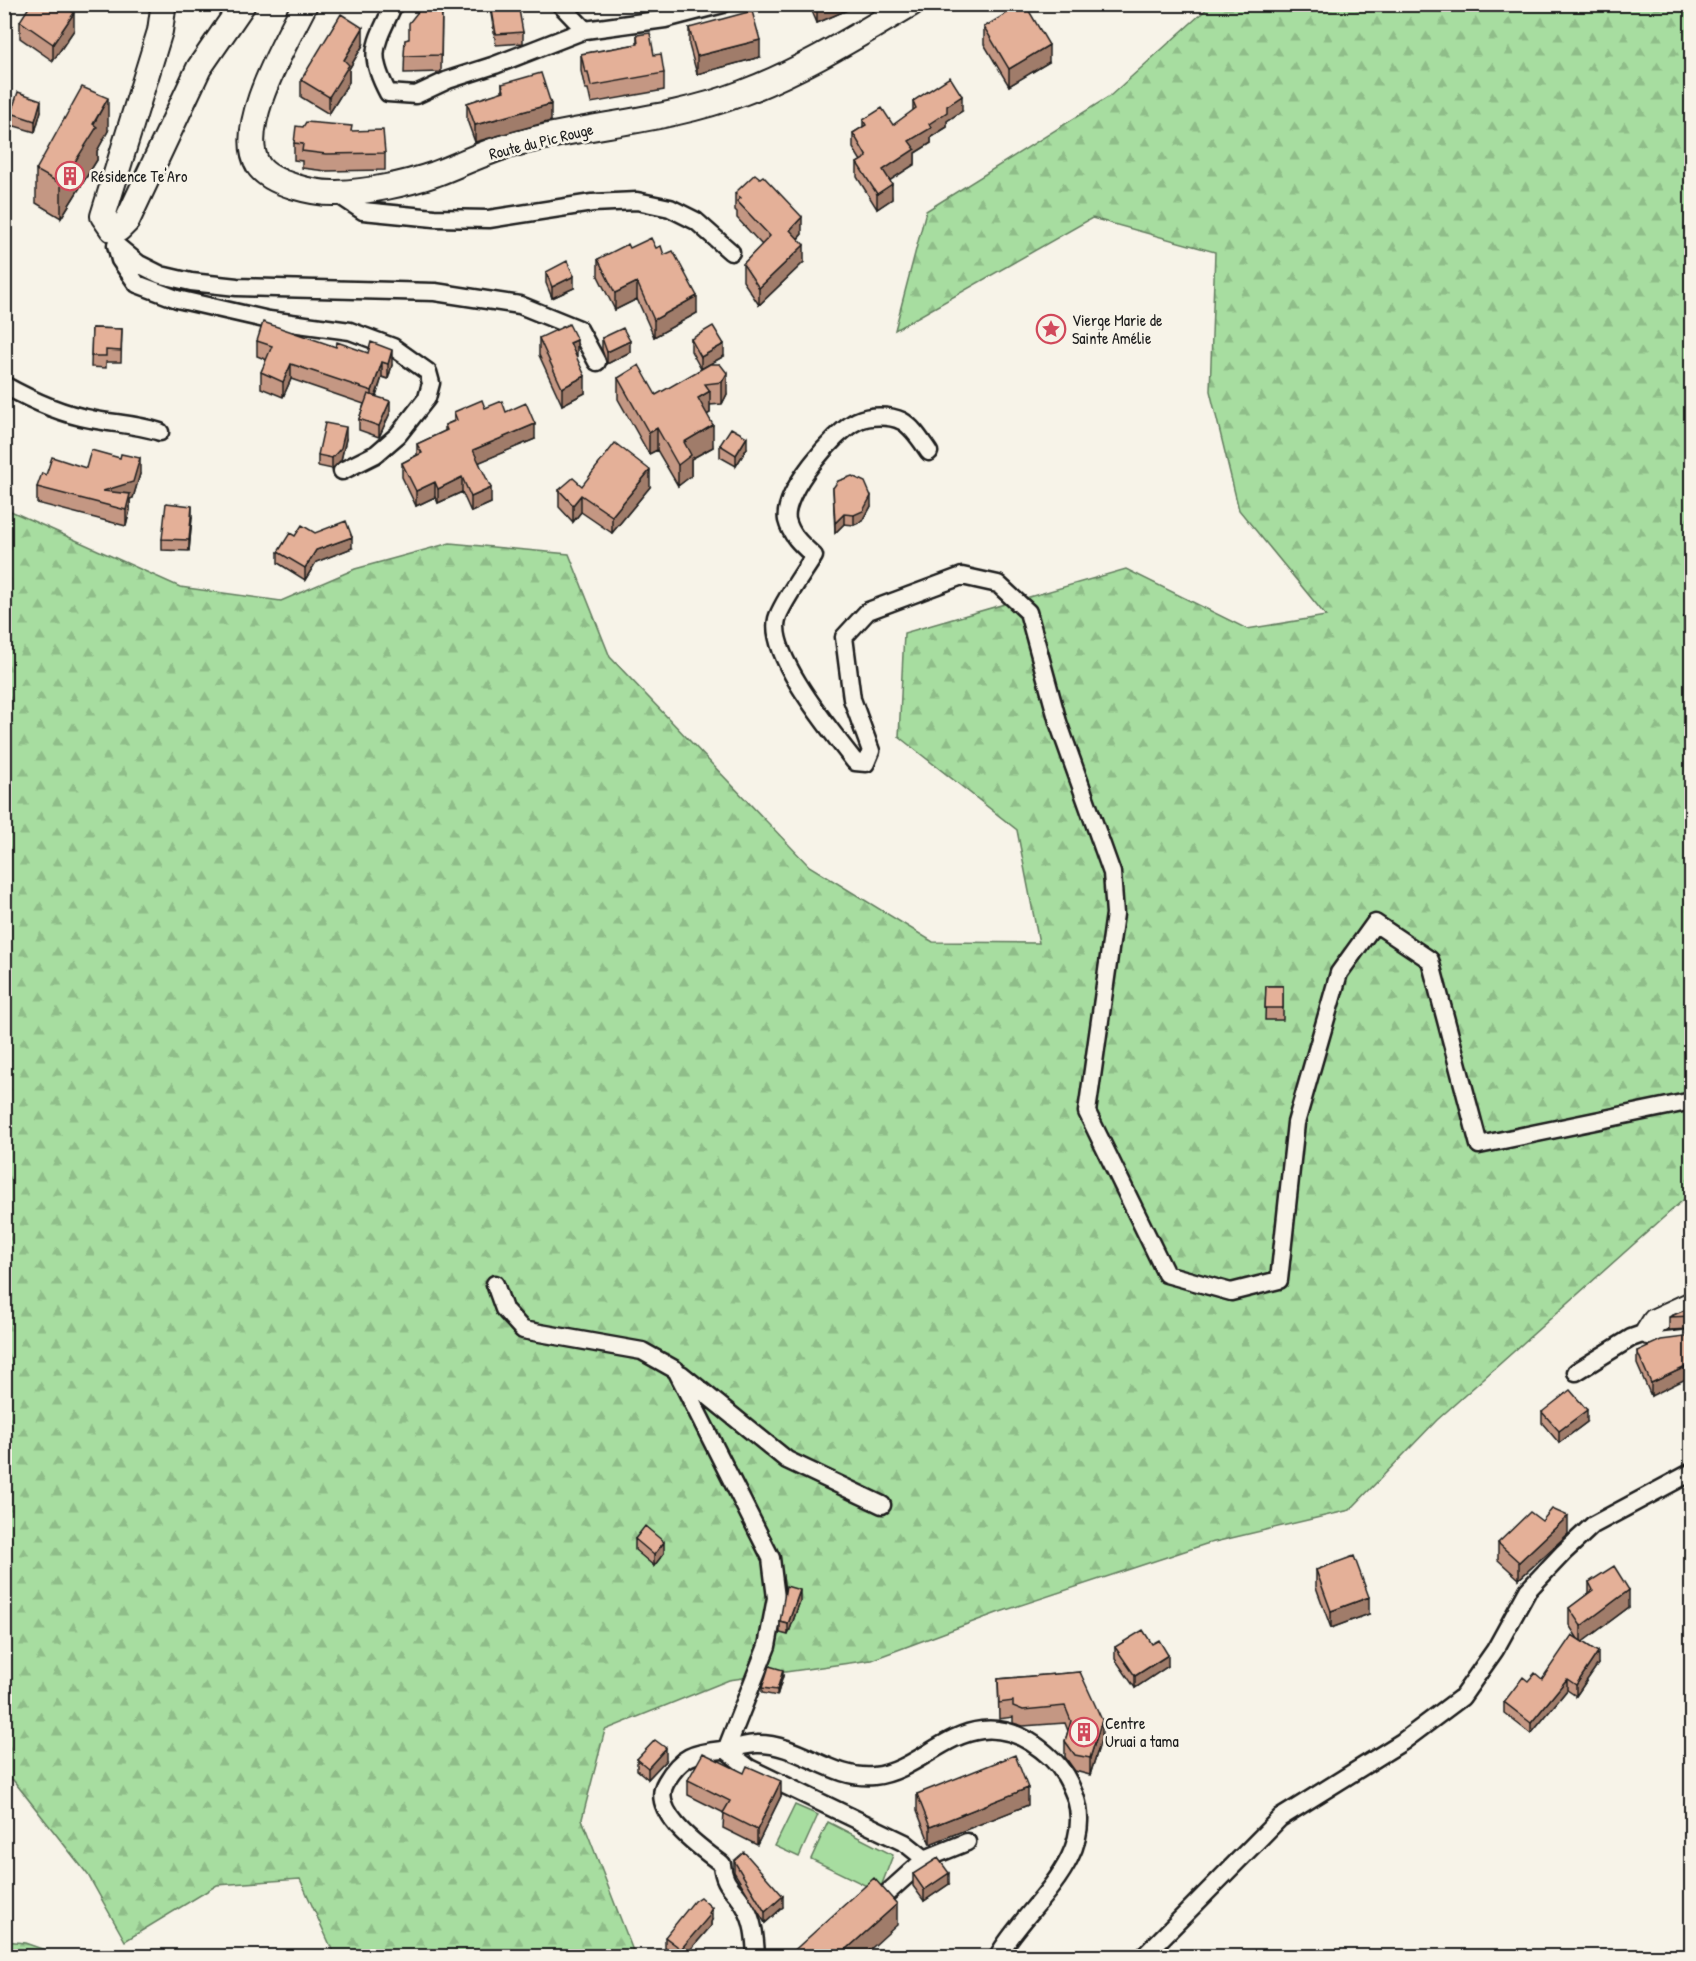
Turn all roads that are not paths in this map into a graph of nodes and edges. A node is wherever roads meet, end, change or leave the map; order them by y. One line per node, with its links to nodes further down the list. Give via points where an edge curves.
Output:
1 (243, 4): 10 (street, via 199,68 127,221)
2 (305, 4): 9 (street, Route du Pic Rouge, via 267,82 253,130 252,152 258,165 270,175 305,190)
3 (394, 4): 8 (street, via 374,49 377,72 388,93 416,95)
4 (560, 4): 8 (street)
5 (723, 4): 8 (street, via 664,19)
6 (911, 4): 9 (street, Route du Pic Rouge, via 782,75 716,103 507,146 432,175)
7 (162, 6): 10 (street, via 160,31 103,216)
8 (585, 30)
9 (336, 193): 11 (street, via 363,211 434,218 489,219 591,203 637,201 670,208 696,221)
10 (114, 237): 12 (street, via 139,264 161,275 191,282 237,287 435,292 520,305 579,329); 16 (street, via 120,260 137,284 177,300 269,320 350,331 393,347 428,372 431,383 427,399 398,435 376,454)
11 (731, 252)
12 (597, 362)
13 (4, 386): 14 (street, via 39,403 91,420 138,424)
14 (160, 432)
15 (929, 452): 17 (street, via 902,421 880,416 857,421 808,468 786,518 794,537 814,556 777,620 781,649 790,673 855,762 866,763 871,751 852,699 844,638 868,611 962,576 998,584 1028,612 1058,722 1112,873 1115,914 1088,1112 1166,1274 1231,1292 1279,1280 1296,1123 1339,973 1375,923 1430,960 1479,1145)
16 (342, 471)
17 (1692, 1101)
18 (495, 1284): 22 (street, via 504,1309 523,1330 642,1351)
19 (1692, 1304): 20 (street, via 1655,1321)
20 (1648, 1332): 21 (street, via 1659,1342); 23 (street, via 1631,1338)
21 (1692, 1338)
22 (676, 1370): 25 (street, via 787,1460); 26 (street, via 771,1558 776,1598 767,1646)
23 (1576, 1372)
24 (1692, 1472): 32 (street, via 1593,1525 1528,1590 1495,1650 1462,1697 1402,1742 1280,1818)
25 (882, 1505)
26 (726, 1750): 28 (street, via 749,1768 905,1843); 30 (street, via 695,1753 682,1761 663,1788 661,1799 679,1827 722,1864 723,1880 744,1905 755,1931); 31 (street, via 758,1744 786,1749 857,1776 876,1776 962,1735 981,1730 1016,1733 1041,1749 1060,1766 1070,1782 1077,1803 1075,1845 1062,1871)
27 (967, 1842): 28 (street)
28 (925, 1859): 29 (street)
29 (884, 1896)
30 (756, 1956)
31 (999, 1956)
32 (1144, 1956)

